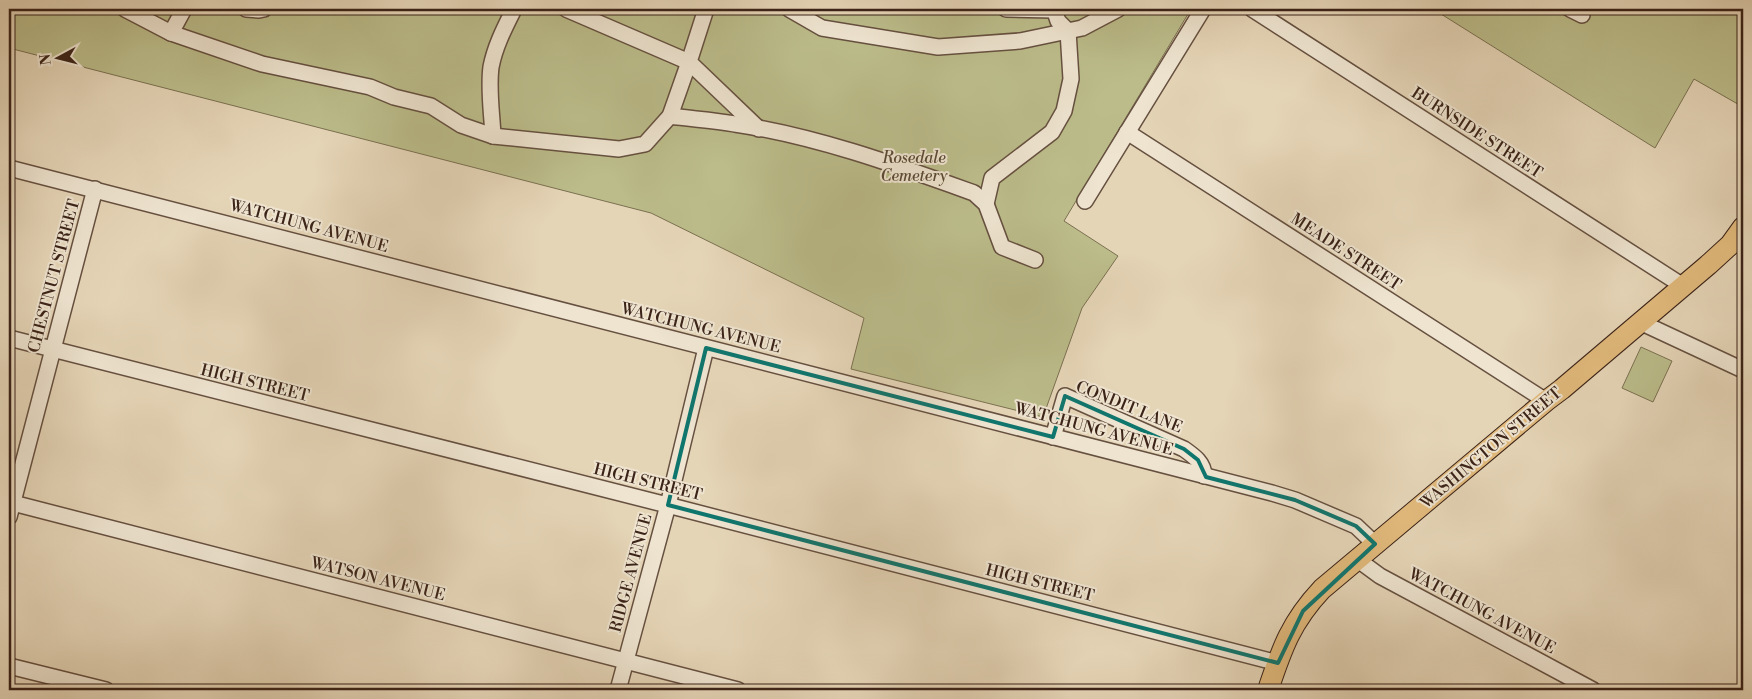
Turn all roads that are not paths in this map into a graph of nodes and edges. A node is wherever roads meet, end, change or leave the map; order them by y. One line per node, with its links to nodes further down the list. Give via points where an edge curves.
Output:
1 (125, 9): 15 (street)
2 (184, 9): 15 (street)
3 (246, 9): 4 (street)
4 (264, 9)
5 (514, 9): 20 (street, via 499,39 491,67)
6 (566, 9): 16 (street)
7 (706, 9): 16 (street)
8 (789, 9): 14 (street, via 822,28 938,47 1020,42)
9 (1006, 9): 10 (street)
10 (1054, 9): 14 (street, via 1058,21)
11 (1118, 9): 14 (street, via 1082,28)
12 (1203, 9): 19 (street)
13 (1252, 9): 27 (street, BURNSIDE STREET)
14 (1068, 31): 24 (street, via 1071,79 1064,111 1052,132 992,178)
15 (170, 33): 20 (street, via 262,64 370,87 431,106 461,125)
16 (689, 62): 17 (street); 18 (street)
17 (670, 116): 18 (street); 20 (street, via 644,144 619,149)
18 (759, 128): 24 (street, via 870,158 974,193)
19 (1127, 132): 23 (street); 33 (street, MEADE STREET)
20 (493, 136)
21 (9, 168): 22 (street, WATCHUNG AVENUE)
22 (95, 189): 30 (street, WATCHUNG AVENUE); 31 (street, CHESTNUT STREET)
23 (1085, 201)
24 (986, 204): 26 (street, via 1002,247)
25 (1743, 227): 27 (main road, WASHINGTON STREET, via 1719,255)
26 (1035, 260)
27 (1683, 286): 28 (main road, WASHINGTON STREET)
28 (1640, 322): 32 (street); 33 (main road, WASHINGTON STREET)
29 (9, 338): 31 (street, HIGH STREET)
30 (706, 348): 34 (street, WATCHUNG AVENUE); 36 (street, RIDGE AVENUE)
31 (53, 350): 36 (street, HIGH STREET); 37 (street, CHESTNUT STREET)
32 (1743, 370)
33 (1546, 401): 38 (main road, WASHINGTON STREET)
34 (1053, 437): 35 (street, WATCHUNG AVENUE); 35 (street, CONDIT LANE, via 1065,396 1184,449 1202,466)
35 (1204, 476): 38 (street, WATCHUNG AVENUE, via 1295,500 1356,526)
36 (668, 505): 40 (street, RIDGE AVENUE); 41 (street, HIGH STREET)
37 (10, 507): 40 (street, WATSON AVENUE)
38 (1375, 544): 39 (main road, WASHINGTON STREET)
39 (1359, 558): 41 (main road, WASHINGTON STREET, via 1322,589 1303,611); 47 (street, WATCHUNG AVENUE, via 1380,576)
40 (625, 661): 44 (street, RIDGE AVENUE); 45 (street, WATSON AVENUE)
41 (1278, 662): 46 (main road, WASHINGTON STREET)
42 (9, 666): 43 (street)
43 (106, 690)
44 (618, 690)
45 (738, 690)
46 (1268, 690)
47 (1593, 690)

